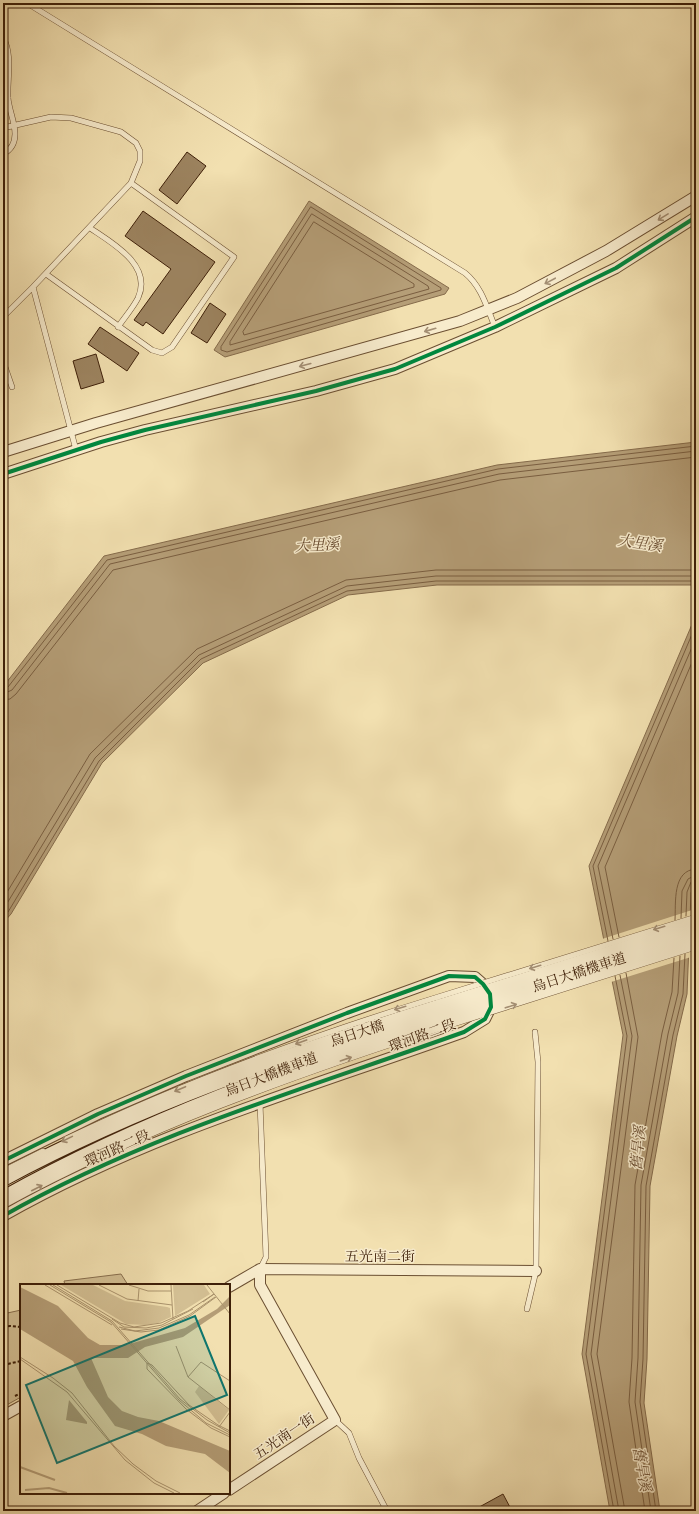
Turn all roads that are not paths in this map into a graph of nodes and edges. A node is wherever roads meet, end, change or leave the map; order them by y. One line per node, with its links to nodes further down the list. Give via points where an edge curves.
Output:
1 (27, 3): 12 (lane, via 465,273 481,291)
2 (3, 37): 3 (lane, via 8,50 8,98)
3 (14, 125): 4 (lane); 5 (lane, via 14,144); 6 (lane, via 51,117 71,118 121,132 136,143 140,151 140,161)
4 (3, 128)
5 (3, 154)
6 (130, 183): 9 (lane); 14 (lane, via 234,257 167,351 162,353 152,350)
7 (696, 196): 12 (street, one-way to 12, via 606,251 517,298)
8 (696, 217): 15 (street, via 616,268)
9 (90, 228): 10 (lane); 14 (lane, via 130,256 137,268 141,284 138,299)
10 (46, 274): 11 (lane); 14 (lane)
11 (33, 287): 13 (lane); 18 (lane)
12 (488, 310): 15 (lane); 18 (street, one-way to 18, via 431,330)
13 (3, 317)
14 (118, 327)
15 (495, 328): 19 (street, via 395,369 357,381 145,430)
16 (3, 361): 17 (lane)
17 (12, 387)
18 (71, 430): 19 (lane); 20 (street)
19 (76, 450): 21 (street)
20 (3, 452)
21 (3, 474)
22 (696, 917): 27 (lane, 烏日大橋機車道, one-way to 27, bridge)
23 (696, 926): 27 (street, 烏日大橋, bridge)
24 (696, 938): 27 (street, 烏日大橋, bridge)
25 (696, 947): 27 (lane, 烏日大橋機車道, one-way to 25, bridge)
26 (535, 1032): 38 (lane, via 538,1062)
27 (356, 1039): 29 (lane, 烏日大橋機車道, one-way to 29, via 192,1084 102,1122); 33 (street, 烏日大橋, via 288,1056 195,1092 27,1166); 34 (street, 烏日大橋, via 111,1142); 35 (lane, 烏日大橋機車道, one-way to 27, via 115,1150 296,1076)
28 (260, 1103): 31 (street, 環河路二段, via 464,1032 485,1019 491,1008 490,994 475,977 449,976 186,1076 98,1114); 36 (street, 環河路二段, via 208,1121 119,1158 42,1194); 37 (lane, via 266,1257)
29 (60, 1143)
30 (45, 1150): 32 (lane)
31 (3, 1161)
32 (3, 1171)
33 (3, 1180)
34 (3, 1198)
35 (3, 1206)
36 (3, 1216)
37 (260, 1269): 38 (street, 五光南二街); 39 (street); 43 (street, via 260,1286)
38 (536, 1271): 40 (lane)
39 (230, 1286)
40 (527, 1309)
41 (20, 1407): 42 (street)
42 (3, 1416)
43 (335, 1420): 44 (street, 五光南一街); 47 (lane, via 349,1433)
44 (230, 1489)
45 (222, 1494): 46 (street)
46 (197, 1511)
47 (387, 1511)

